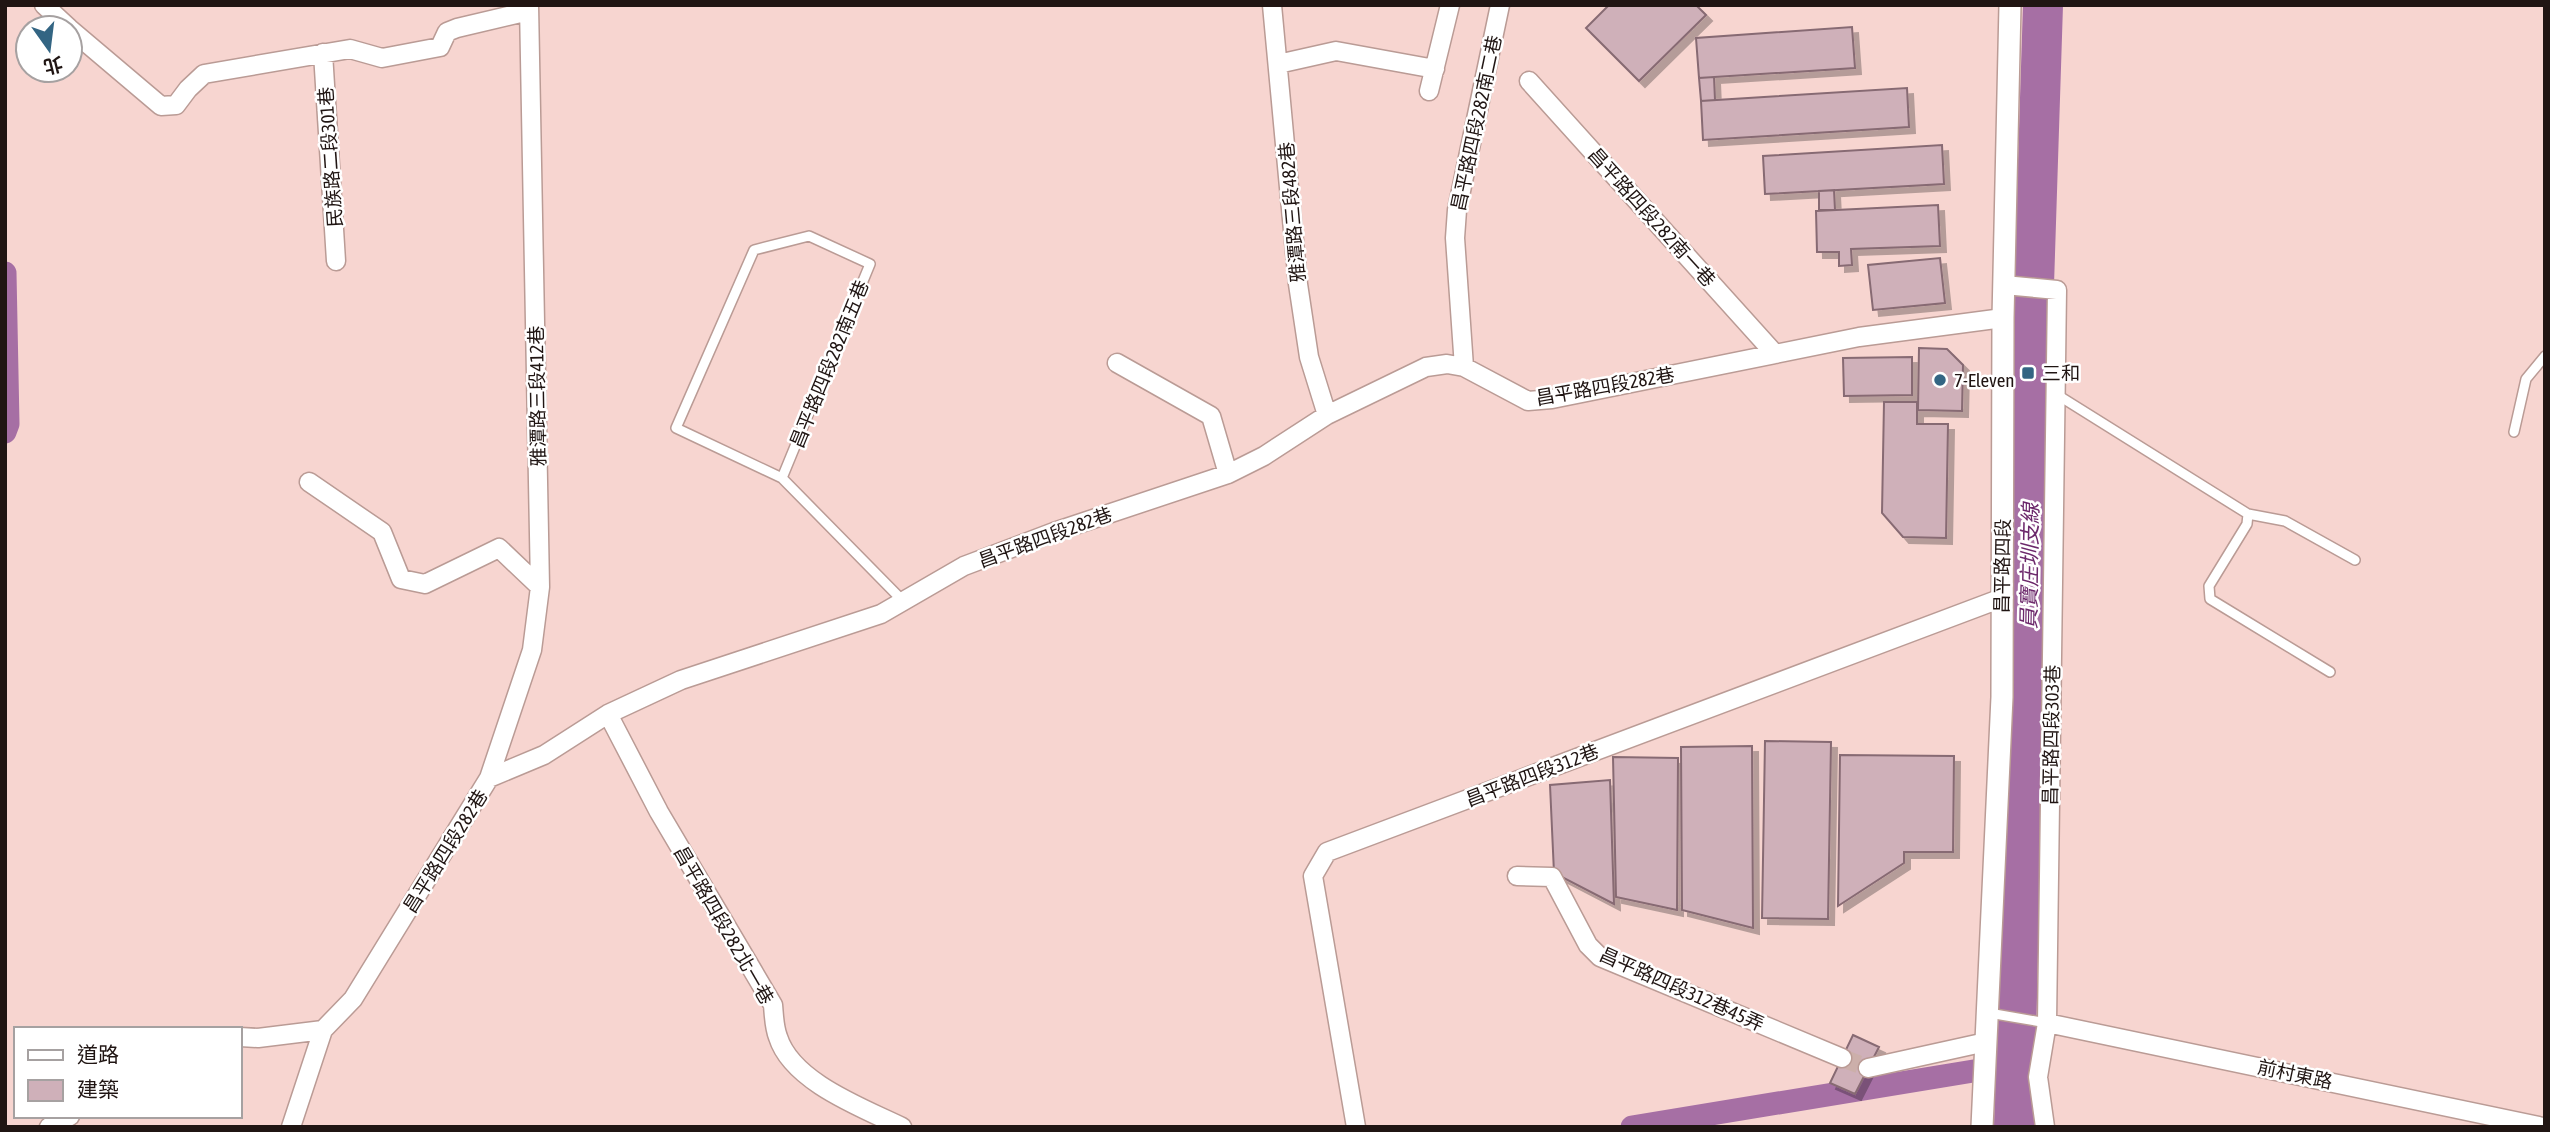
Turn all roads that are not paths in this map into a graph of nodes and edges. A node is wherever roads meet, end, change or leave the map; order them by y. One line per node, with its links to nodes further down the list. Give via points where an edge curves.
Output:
1 (1272, 5): 8 (street, 雅潭路三段482巷)
2 (1450, 5): 9 (street)
3 (1500, 5): 18 (street, 昌平路四段282南二巷, via 1457,210)
4 (529, 8): 7 (street, via 447,32 440,47 382,58 350,49); 27 (street, 雅潭路三段412巷)
5 (2006, 10): 13 (street, 昌平路四段)
6 (84, 40): 7 (street, via 161,106 176,105 204,74)
7 (323, 53): 12 (street, 民族路二段301巷)
8 (1278, 64): 9 (street, via 1336,51); 20 (street, 雅潭路三段482巷, via 1302,308 1309,357)
9 (1435, 69): 11 (street)
10 (1529, 81): 15 (street, 昌平路四段282南一巷)
11 (1429, 91)
12 (336, 261)
13 (2004, 285): 14 (street, 昌平路四段); 19 (street, 昌平路四段303巷, via 2057,290)
14 (2003, 318): 15 (street, 昌平路四段282巷, via 1859,337); 28 (street, 昌平路四段)
15 (1775, 354): 18 (street, 昌平路四段282巷, via 1528,401)
16 (2545, 356): 21 (lane, via 2526,379)
17 (1116, 363): 22 (street, via 1211,416)
18 (1464, 368): 20 (street, 昌平路四段282巷, via 1447,364 1426,367)
19 (2055, 393): 25 (lane); 35 (street, 昌平路四段303巷)
20 (1327, 415): 22 (street, 昌平路四段282巷)
21 (2514, 432)
22 (1228, 474): 29 (street, 昌平路四段282巷, via 964,566)
23 (782, 478): 23 (lane, 昌平路四段282南五巷, via 676,428 754,250 809,236 870,264); 29 (lane, 昌平路四段282南五巷)
24 (309, 482): 27 (street, via 382,532 401,579 425,584 499,548)
25 (2248, 514): 26 (lane, via 2285,521); 30 (lane, via 2247,524 2209,586 2210,599)
26 (2355, 560)
27 (540, 587): 32 (street, 雅潭路三段412巷, via 532,650)
28 (2001, 598): 34 (street, 昌平路四段); 45 (street, 昌平路四段312巷, via 1326,852 1313,876)
29 (904, 603): 31 (street, 昌平路四段282巷, via 681,680)
30 (2330, 672)
31 (608, 714): 32 (street, 昌平路四段282巷, via 544,755); 44 (street, 昌平路四段282北一巷, via 773,1005 778,1039 799,1070)
32 (489, 778): 36 (street, 昌平路四段282巷, via 353,999)
33 (1517, 876): 39 (street, 昌平路四段312巷45弄, via 1552,877 1588,945 1600,957)
34 (1994, 1014): 35 (lane); 38 (street, 昌平路四段)
35 (2047, 1023): 47 (street, 昌平路四段303巷, via 2038,1077); 48 (street, 前村東路)
36 (323, 1030): 37 (street); 43 (street, 昌平路四段282巷)
37 (242, 1037)
38 (1986, 1042): 40 (street); 46 (street, 昌平路四段)
39 (1842, 1059)
40 (1868, 1068)
41 (66, 1118): 42 (street)
42 (49, 1127)
43 (290, 1127)
44 (902, 1127)
45 (1356, 1127)
46 (1982, 1127)
47 (2045, 1127)
48 (2543, 1127)

